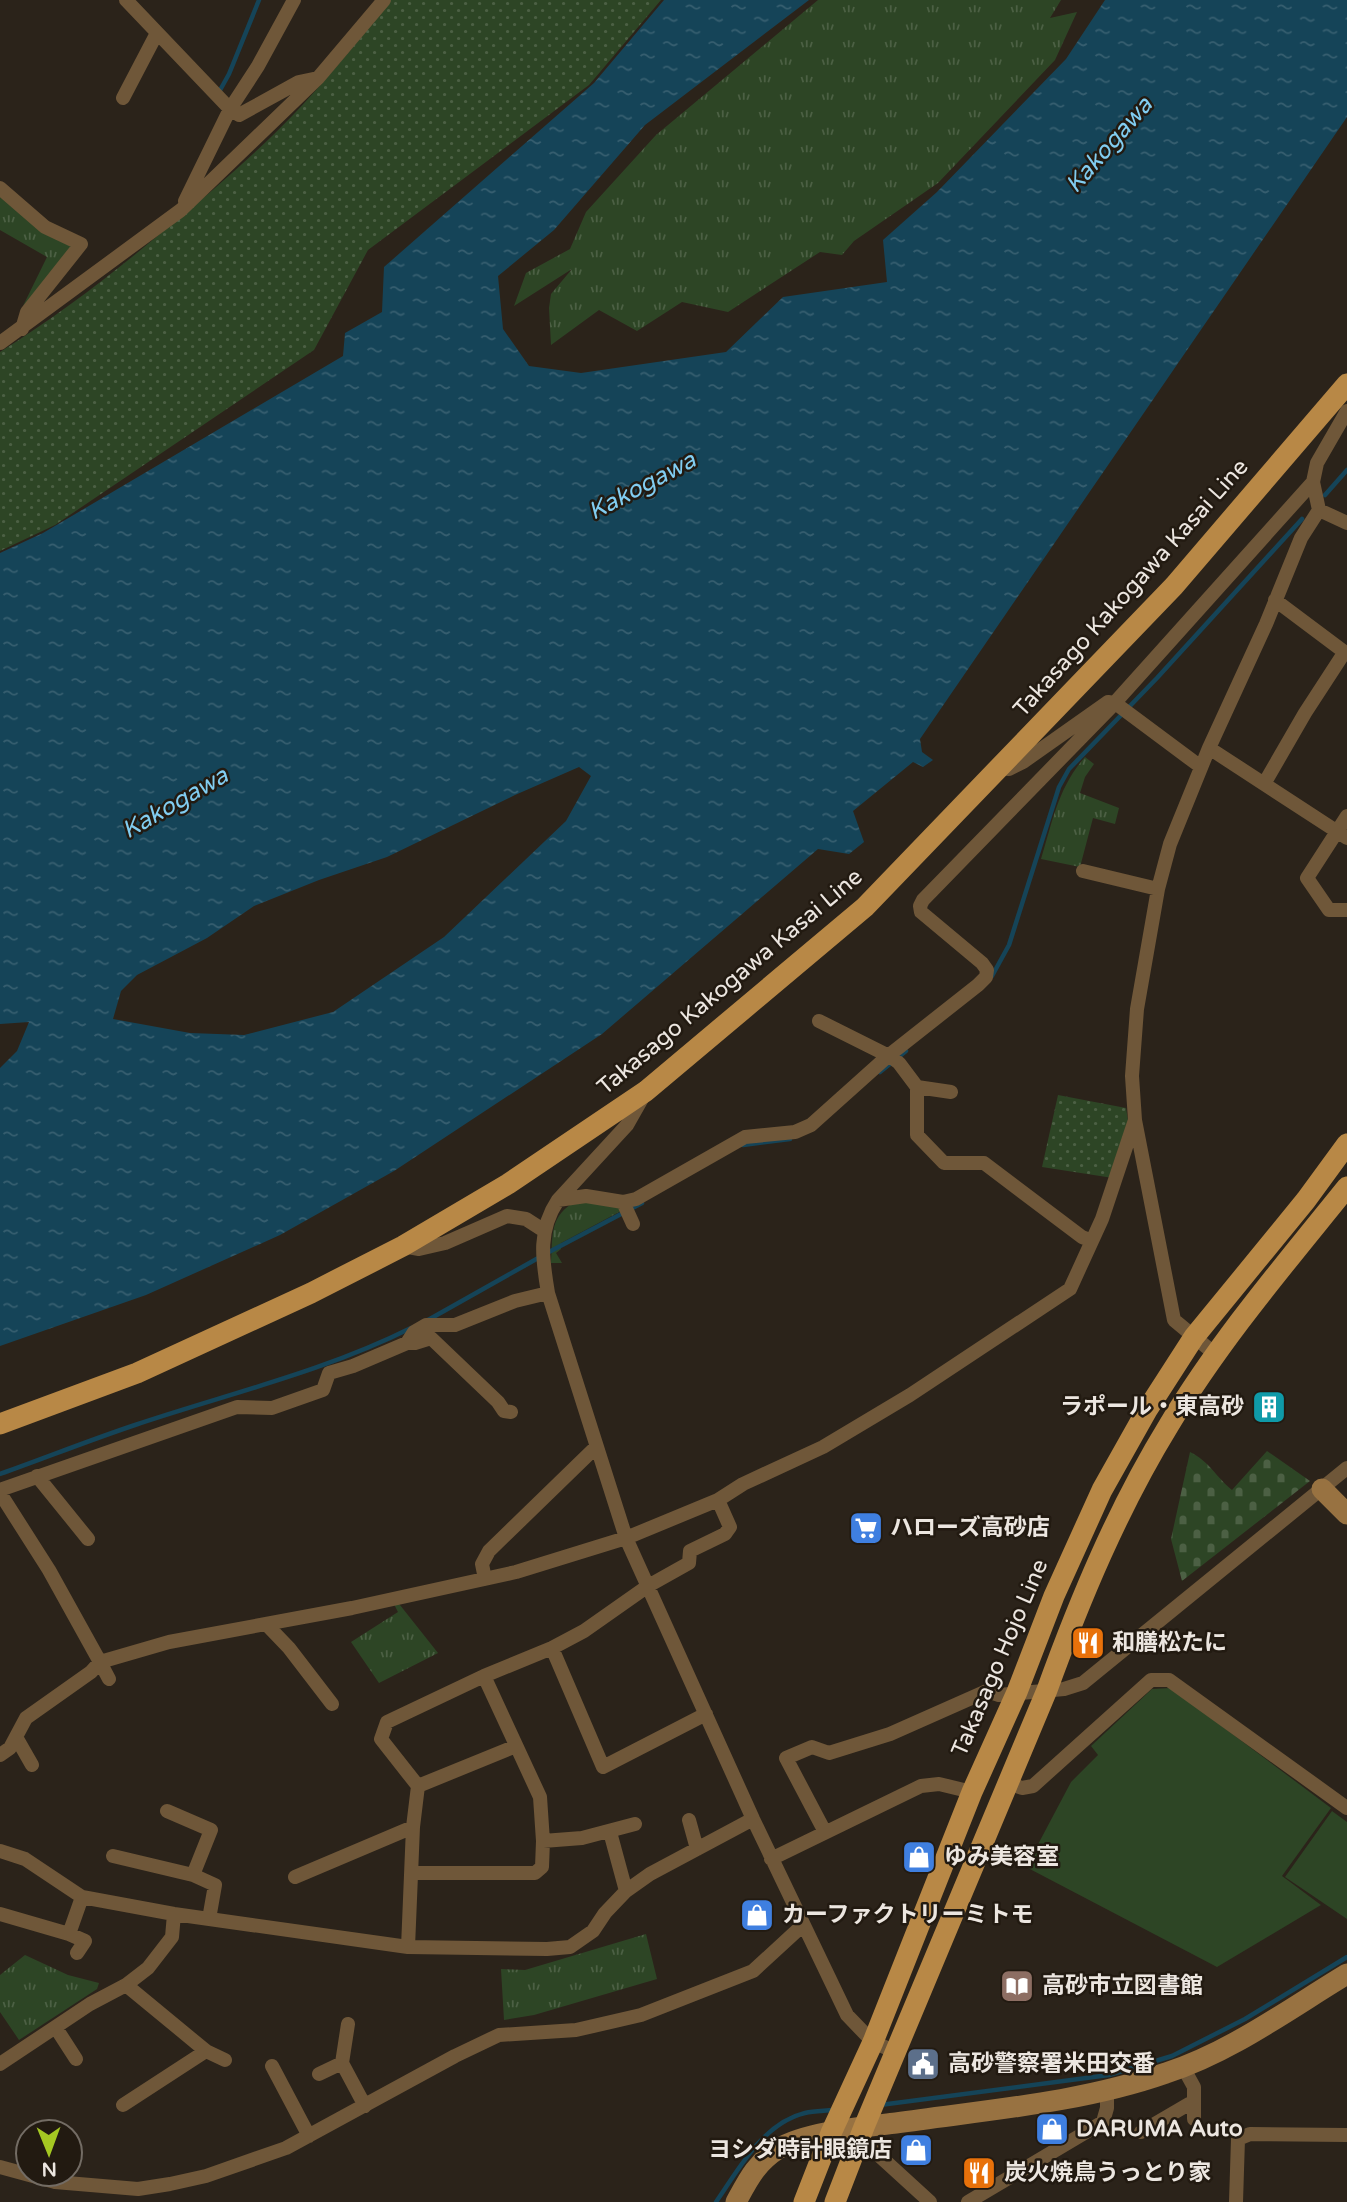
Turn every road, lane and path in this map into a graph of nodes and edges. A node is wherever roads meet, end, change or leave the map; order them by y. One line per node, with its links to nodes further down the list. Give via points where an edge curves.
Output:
1 (126, 0): 4 (street)
2 (294, 0): 7 (street)
3 (384, 0): 5 (street)
4 (157, 33): 6 (street); 7 (street)
5 (318, 78): 7 (street, via 299,82 239,116); 9 (street)
6 (122, 98)
7 (230, 109): 9 (street)
8 (0, 188): 10 (street, via 44,227 81,244 27,312)
9 (181, 209): 10 (street)
10 (22, 329): 11 (street)
11 (0, 343)
12 (1347, 384): 22 (main road, Takasago Kakogawa Kasai Line, via 1174,586)
13 (1347, 411): 14 (street, via 1317,463)
14 (1313, 482): 15 (street); 19 (street)
15 (1319, 510): 16 (street); 17 (street, via 1301,538)
16 (1347, 523)
17 (1275, 600): 18 (street); 20 (street)
18 (1345, 654): 23 (street)
19 (1115, 703): 21 (street); 22 (street, via 1098,708 1023,762); 30 (street, via 923,900 921,912 975,957 987,970 986,977)
20 (1209, 748): 21 (street); 23 (street)
21 (1201, 767): 27 (street, via 1170,844)
22 (1001, 768): 32 (main road, Takasago Kakogawa Kasai Line, via 865,908)
23 (1264, 784): 25 (street)
24 (1347, 816): 25 (street)
25 (1342, 835): 28 (street, via 1307,878 1329,910)
26 (1083, 871): 27 (street)
27 (1158, 889): 34 (street, via 1137,1009 1132,1076)
28 (1347, 910)
29 (819, 1021): 30 (street)
30 (893, 1059): 31 (street); 37 (street, via 811,1125 795,1132 745,1137 636,1199 627,1212 586,1196)
31 (917, 1087): 33 (street); 39 (street, via 917,1135 944,1163 984,1163)
32 (646, 1091): 37 (street, via 627,1125); 40 (main road, Takasago Kakogawa Kasai Line, via 508,1185)
33 (951, 1092)
34 (1135, 1120): 39 (street); 43 (street, via 1174,1320)
35 (1343, 1158): 43 (main road, Takasago Hojo Line)
36 (1347, 1187): 46 (main road)
37 (558, 1200): 38 (street)
38 (543, 1230): 40 (street, via 526,1219 506,1216 445,1242 419,1249); 41 (street)
39 (1092, 1241): 54 (street, via 1070,1289 1051,1303 823,1447)
40 (402, 1246): 48 (main road, Takasago Kakogawa Kasai Line, via 137,1373)
41 (548, 1293): 42 (street); 49 (street)
42 (455, 1325): 44 (street); 45 (street, via 426,1325)
43 (1194, 1337): 46 (street); 66 (main road, Takasago Hojo Line, via 1102,1490)
44 (431, 1338): 45 (street); 47 (street, via 504,1411)
45 (407, 1343): 51 (street, via 329,1373 323,1390 272,1408 237,1407)
46 (1215, 1354): 65 (main road, via 1134,1488 1069,1630)
47 (511, 1412)
48 (0, 1424)
49 (596, 1447): 56 (street); 58 (street, via 489,1551 482,1564)
50 (1347, 1468): 52 (street)
51 (37, 1476): 53 (street); 57 (street)
52 (1322, 1489): 55 (street); 65 (street, via 1083,1683)
53 (0, 1492): 62 (street)
54 (718, 1500): 56 (street); 59 (street, via 730,1527 725,1534 690,1550 689,1563)
55 (1347, 1514)
56 (626, 1538): 58 (street); 59 (street)
57 (88, 1539)
58 (485, 1579): 60 (street)
59 (648, 1586): 61 (street); 68 (street)
60 (266, 1624): 62 (street, via 169,1642); 67 (street)
61 (552, 1648): 63 (street); 68 (street, via 603,1767)
62 (100, 1662): 64 (street); 69 (street, via 26,1718)
63 (484, 1676): 70 (street); 74 (street, via 387,1722 380,1739)
64 (109, 1679)
65 (1047, 1690): 66 (street); 73 (main road)
66 (1017, 1692): 75 (main road, Takasago Hojo Line); 83 (street, via 999,1695 987,1690 890,1734 829,1753 812,1747 786,1758)
67 (332, 1704)
68 (706, 1714): 78 (street)
69 (16, 1737): 71 (street); 72 (street)
70 (516, 1746): 74 (street); 84 (street, via 540,1797)
71 (0, 1755)
72 (32, 1765)
73 (1008, 1783): 76 (street, via 1033,1786 1151,1680 1169,1680); 107 (main road)
74 (418, 1786): 81 (street)
75 (972, 1792): 83 (street, via 939,1784 921,1786); 105 (main road, Takasago Hojo Line)
76 (1347, 1808)
77 (167, 1811): 90 (street, via 211,1830)
78 (753, 1819): 85 (street); 88 (street)
79 (689, 1820): 85 (street)
80 (635, 1824): 82 (street)
81 (413, 1828): 89 (street); 91 (street)
82 (610, 1832): 84 (street); 92 (street)
83 (825, 1832): 88 (street)
84 (542, 1842): 89 (street, via 542,1867 536,1872)
85 (697, 1849): 92 (street)
86 (0, 1851): 93 (street, via 25,1859)
87 (113, 1856): 90 (street)
88 (771, 1859): 97 (street)
89 (412, 1873): 99 (street)
90 (193, 1875): 96 (street, via 215,1885)
91 (295, 1877)
92 (626, 1891): 99 (street, via 593,1931 570,1947)
93 (82, 1897): 95 (street); 98 (street)
94 (1, 1910): 98 (street)
95 (174, 1914): 96 (street); 102 (street, via 172,1937 148,1968)
96 (209, 1919): 99 (street)
97 (803, 1925): 105 (street, via 847,2015); 118 (street, via 753,1971 641,2015 576,2030 499,2035)
98 (69, 1934): 100 (street, via 85,1941)
99 (408, 1947)
100 (77, 1953)
101 (1347, 1974): 113 (street, via 1238,2040)
102 (126, 1985): 104 (street); 106 (street)
103 (348, 2024): 110 (street)
104 (55, 2028): 108 (street); 111 (street)
105 (873, 2042): 107 (street); 122 (main road, Takasago Hojo Line)
106 (206, 2051): 109 (street); 117 (street, via 145,2098)
107 (896, 2052): 120 (main road)
108 (76, 2059)
109 (225, 2060)
110 (342, 2063): 114 (street); 118 (street)
111 (0, 2064)
112 (272, 2066): 124 (street)
113 (1183, 2067): 115 (street); 116 (street, via 1194,2087)
114 (319, 2074)
115 (1107, 2091): 120 (street); 131 (street, via 1103,2122)
116 (1194, 2101): 119 (street); 121 (street)
117 (124, 2105)
118 (365, 2106): 124 (street)
119 (1194, 2119)
120 (863, 2127): 122 (street); 125 (main road)
121 (1141, 2132)
122 (831, 2133): 127 (street, via 778,2149 756,2166); 128 (main road, Takasago Hojo Line)
123 (1347, 2135): 132 (street, via 1250,2134 1238,2139)
124 (309, 2136): 126 (street, via 241,2165 138,2189 55,2182)
125 (856, 2149): 129 (main road); 130 (street, via 872,2149)
126 (0, 2167)
127 (736, 2202)
128 (804, 2202)
129 (835, 2202)
130 (930, 2202)
131 (968, 2202)
132 (1236, 2202)

